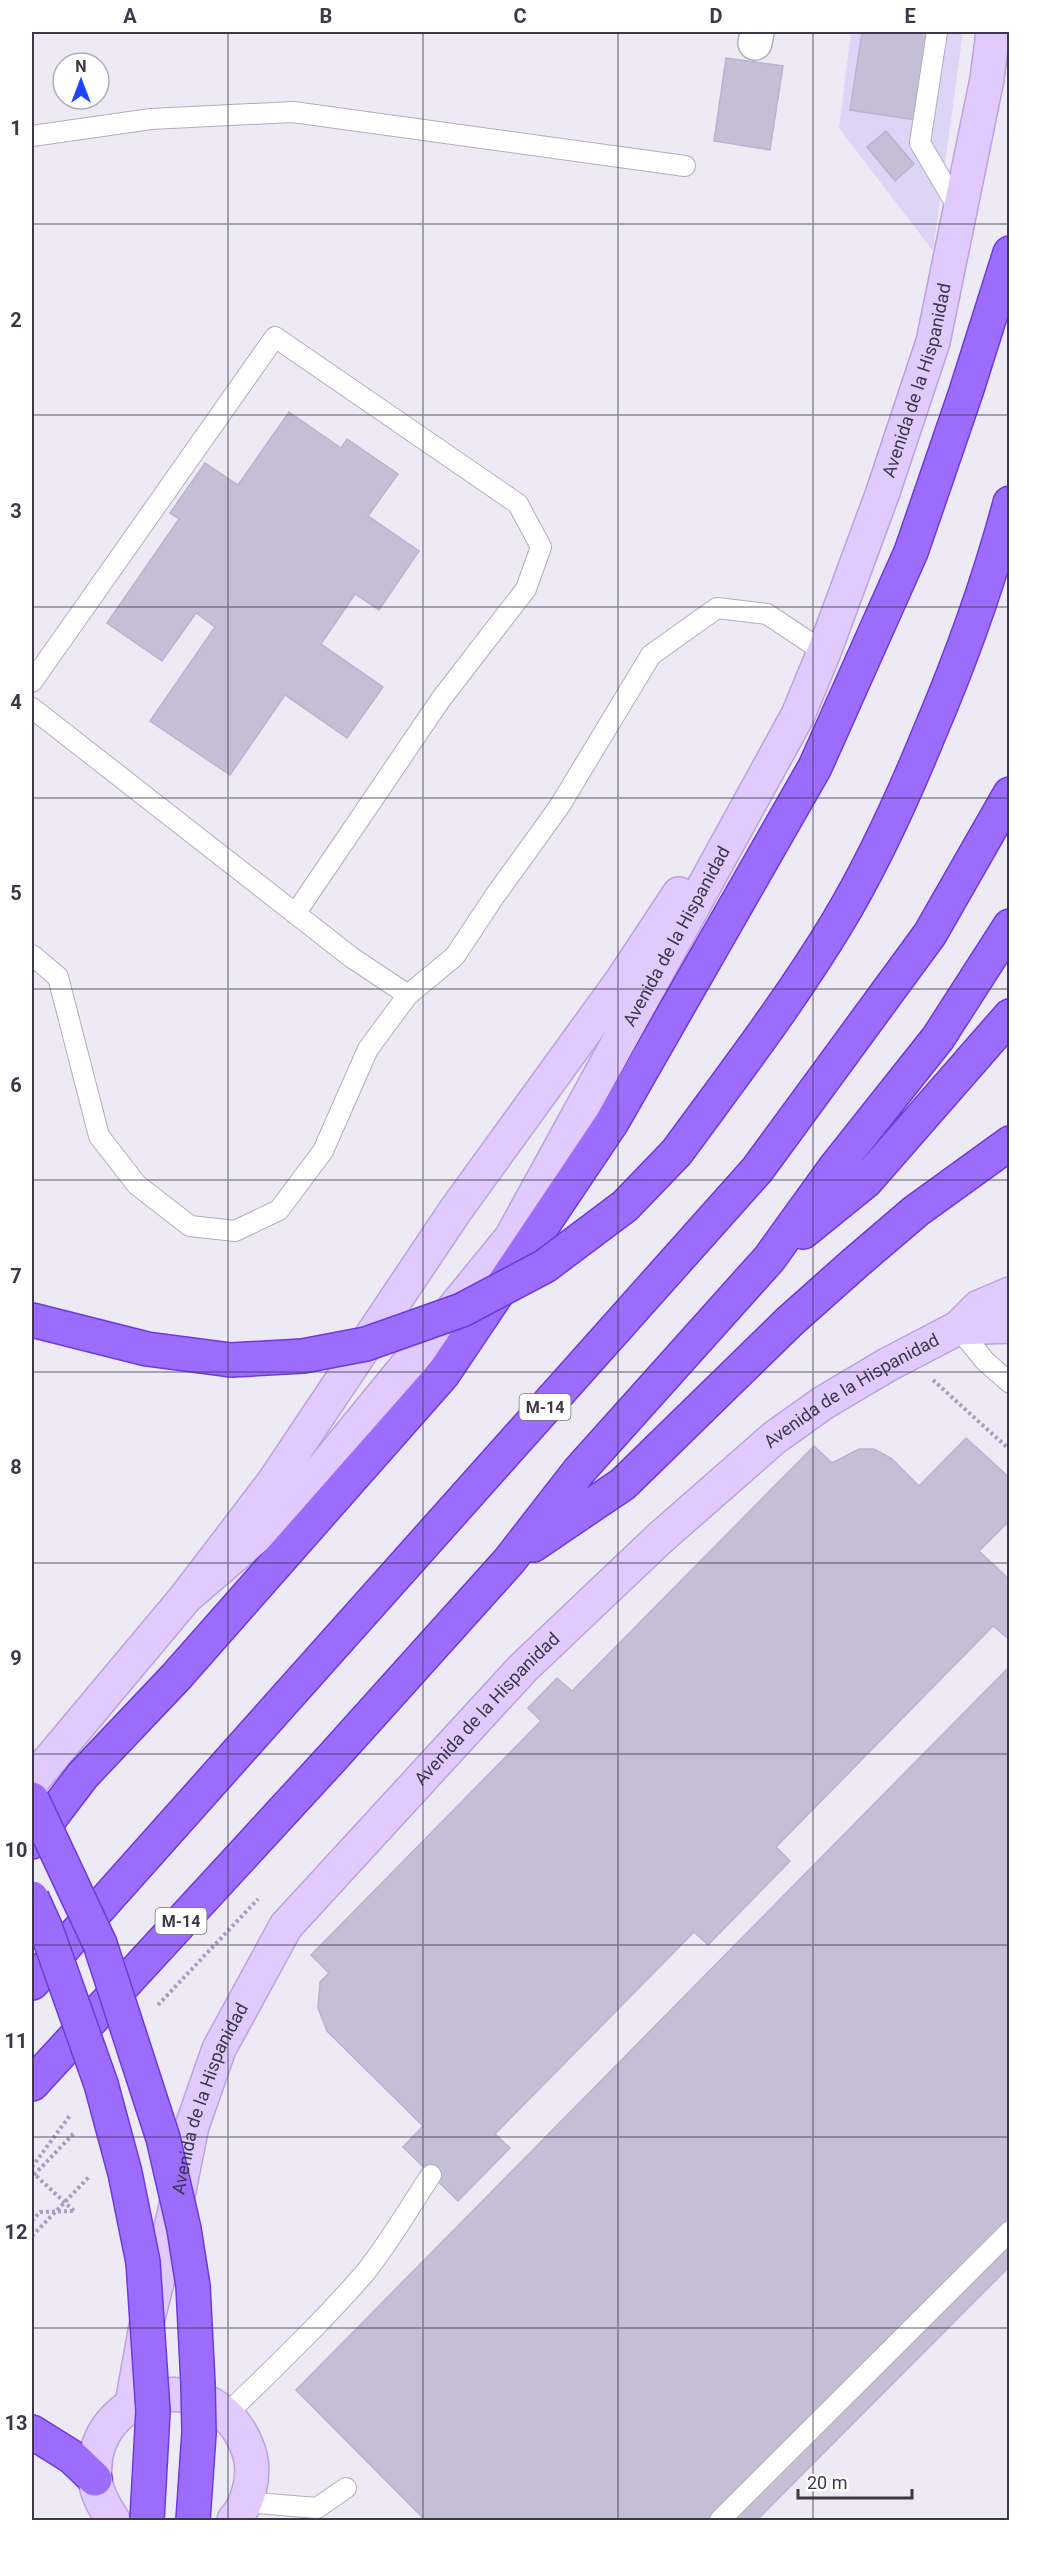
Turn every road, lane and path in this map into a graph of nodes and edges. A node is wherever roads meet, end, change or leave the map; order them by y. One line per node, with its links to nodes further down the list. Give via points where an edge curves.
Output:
1 (937, 32): 5 (lane, via 920,143)
2 (993, 32): 5 (street, Avenida de la Hispanidad)
3 (32, 136): 4 (lane, via 151,119 293,112)
4 (685, 166)
5 (960, 211): 8 (street, Avenida de la Hispanidad, via 933,342)
6 (1010, 253): 31 (highway, via 911,552 815,767 612,1122 443,1374 176,1677 83,1775)
7 (1010, 503): 21 (highway, bridge, via 997,553 955,673 892,824 835,926 756,1042 677,1152 625,1206 545,1266 462,1310 366,1344 303,1356 231,1360 147,1349)
8 (824, 652): 11 (street, Avenida de la Hispanidad); 16 (lane, via 767,614 717,608 651,655 559,807 455,956)
9 (32, 682): 13 (lane, via 275,337 518,504 540,547 526,589 441,699)
10 (32, 708): 13 (lane)
11 (798, 715): 28 (street, Avenida de la Hispanidad, via 623,979 455,1211 273,1483); 28 (street, Avenida de la Hispanidad, via 511,1238 294,1504)
12 (1010, 794): 34 (highway, M-14, via 930,934 757,1170)
13 (295, 914): 16 (lane)
14 (1010, 926): 19 (highway, M-14, via 938,1038 834,1169)
15 (32, 955): 16 (lane, via 58,977 99,1136 137,1185 190,1226 235,1231 279,1209 323,1151 369,1049)
16 (408, 995)
17 (1010, 1016): 19 (highway, via 866,1181)
18 (1010, 1143): 27 (highway, via 916,1211 790,1321 623,1484)
19 (769, 1259): 27 (highway, M-14, via 579,1471)
20 (1010, 1294): 23 (street, Avenida de la Hispanidad, via 978,1307)
21 (32, 1320)
22 (1010, 1326): 23 (street, Avenida de la Hispanidad)
23 (958, 1328): 25 (lane, via 985,1361); 41 (street, Avenida de la Hispanidad, via 815,1409 774,1438 660,1538 523,1668 286,1926 219,2049 192,2126)
24 (929, 1375): 26 (path)
25 (1010, 1383)
26 (1010, 1450)
27 (509, 1561): 36 (highway, M-14)
28 (186, 1597): 29 (street, Avenida de la Hispanidad)
29 (32, 1781)
30 (32, 1799): 51 (highway, bridge, via 100,1944 163,2138 181,2218 193,2286 198,2384)
31 (32, 1842)
32 (263, 1894): 35 (path)
33 (32, 1898): 50 (highway, bridge, via 101,2084 143,2262 153,2411)
34 (32, 1983)
35 (150, 2014)
36 (32, 2084)
37 (72, 2113): 38 (path)
38 (32, 2167)
39 (32, 2172): 42 (path, via 74,2211 40,2212)
40 (431, 2175): 45 (lane, via 364,2273 236,2406)
41 (174, 2215): 44 (street, Avenida de la Hispanidad, via 146,2326); 45 (street, Avenida de la Hispanidad, via 192,2323)
42 (32, 2220)
43 (1010, 2231): 52 (lane)
44 (132, 2404): 45 (street, via 159,2394 188,2394); 48 (street, via 111,2424 98,2450)
45 (219, 2408): 49 (street, via 244,2438 251,2459 251,2481)
46 (32, 2432): 48 (highway, via 72,2457)
47 (346, 2488): 49 (lane, via 317,2508)
48 (101, 2505)
49 (240, 2511)
50 (147, 2520)
51 (193, 2520)
52 (720, 2520)

